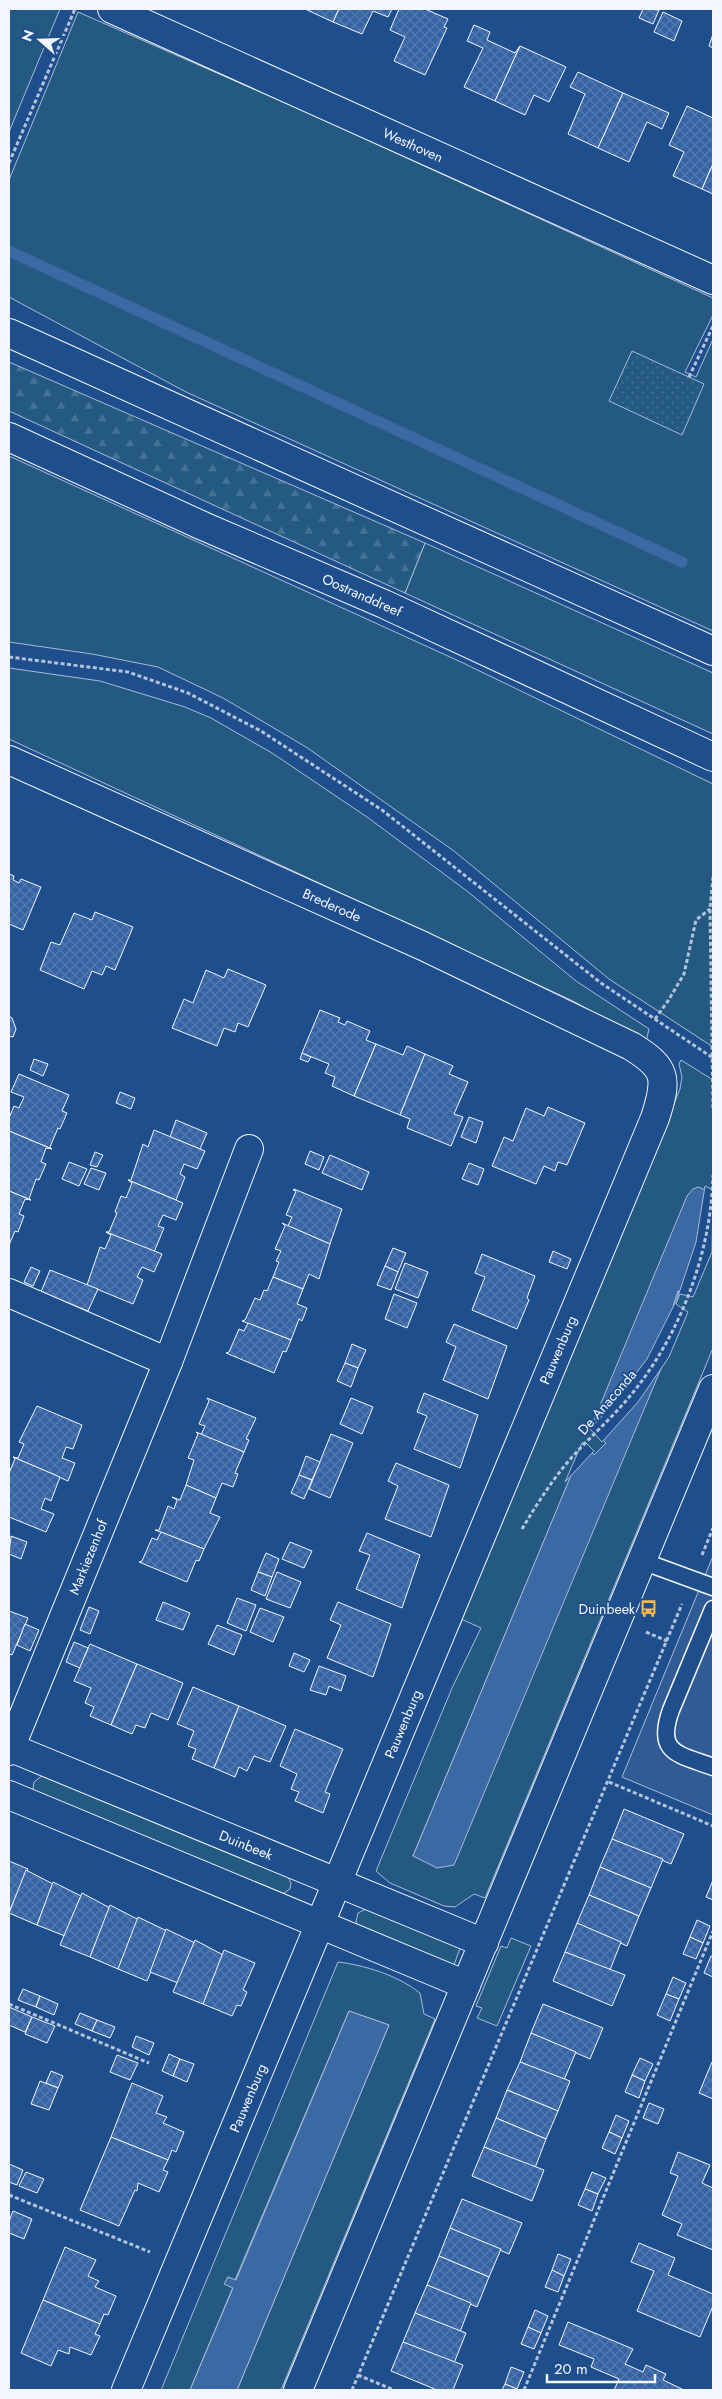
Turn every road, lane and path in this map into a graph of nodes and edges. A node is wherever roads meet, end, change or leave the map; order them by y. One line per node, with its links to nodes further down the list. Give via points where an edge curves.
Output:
1 (75, 9): 3 (path)
2 (112, 9): 4 (street, Westhoven)
3 (9, 163)
4 (713, 280)
5 (713, 326): 7 (path)
6 (9, 333): 9 (street)
7 (689, 377)
8 (9, 437): 11 (street, Oostranddreef, via 384,604)
9 (713, 651)
10 (9, 656): 15 (path, via 128,672 188,693 261,731 382,810 601,983)
11 (713, 757)
12 (9, 760): 16 (street, Brederode, via 423,946)
13 (713, 877): 14 (path, bridge)
14 (710, 909): 15 (path, via 696,920 684,974); 18 (path, bridge)
15 (655, 1020): 17 (path)
16 (651, 1058): 37 (street, Pauwenburg, via 663,1076 655,1118)
17 (713, 1058)
18 (713, 1110)
19 (249, 1149): 22 (street, Markiezenhof)
20 (713, 1176): 25 (path, De Anaconda, via 712,1206 702,1253 686,1299 654,1364 626,1401 562,1469)
21 (9, 1293): 22 (street)
22 (168, 1362): 32 (street, Markiezenhof)
23 (713, 1389): 26 (street)
24 (713, 1528): 27 (path)
25 (521, 1530)
26 (642, 1561): 27 (lane); 40 (street)
27 (692, 1578): 28 (lane); 31 (path)
28 (713, 1587)
29 (713, 1609): 33 (lane, via 669,1716 666,1740 673,1752)
30 (642, 1630): 31 (path)
31 (667, 1640): 34 (path)
32 (9, 1748): 37 (street, Duinbeek)
33 (713, 1767)
34 (609, 1782): 36 (path); 46 (path)
35 (9, 1795): 38 (street)
36 (713, 1826)
37 (337, 1882): 38 (street, Pauwenburg); 40 (street, Duinbeek)
38 (320, 1924): 41 (street); 45 (street, Pauwenburg)
39 (713, 1931): 51 (path)
40 (484, 1943): 41 (street)
41 (466, 1985): 48 (street)
42 (9, 2004): 43 (path)
43 (149, 2063)
44 (9, 2196): 45 (path)
45 (179, 2263): 47 (street, Pauwenburg)
46 (358, 2375): 49 (path); 50 (path)
47 (126, 2390)
48 (298, 2390)
49 (352, 2390)
50 (394, 2390)
51 (524, 2390)

